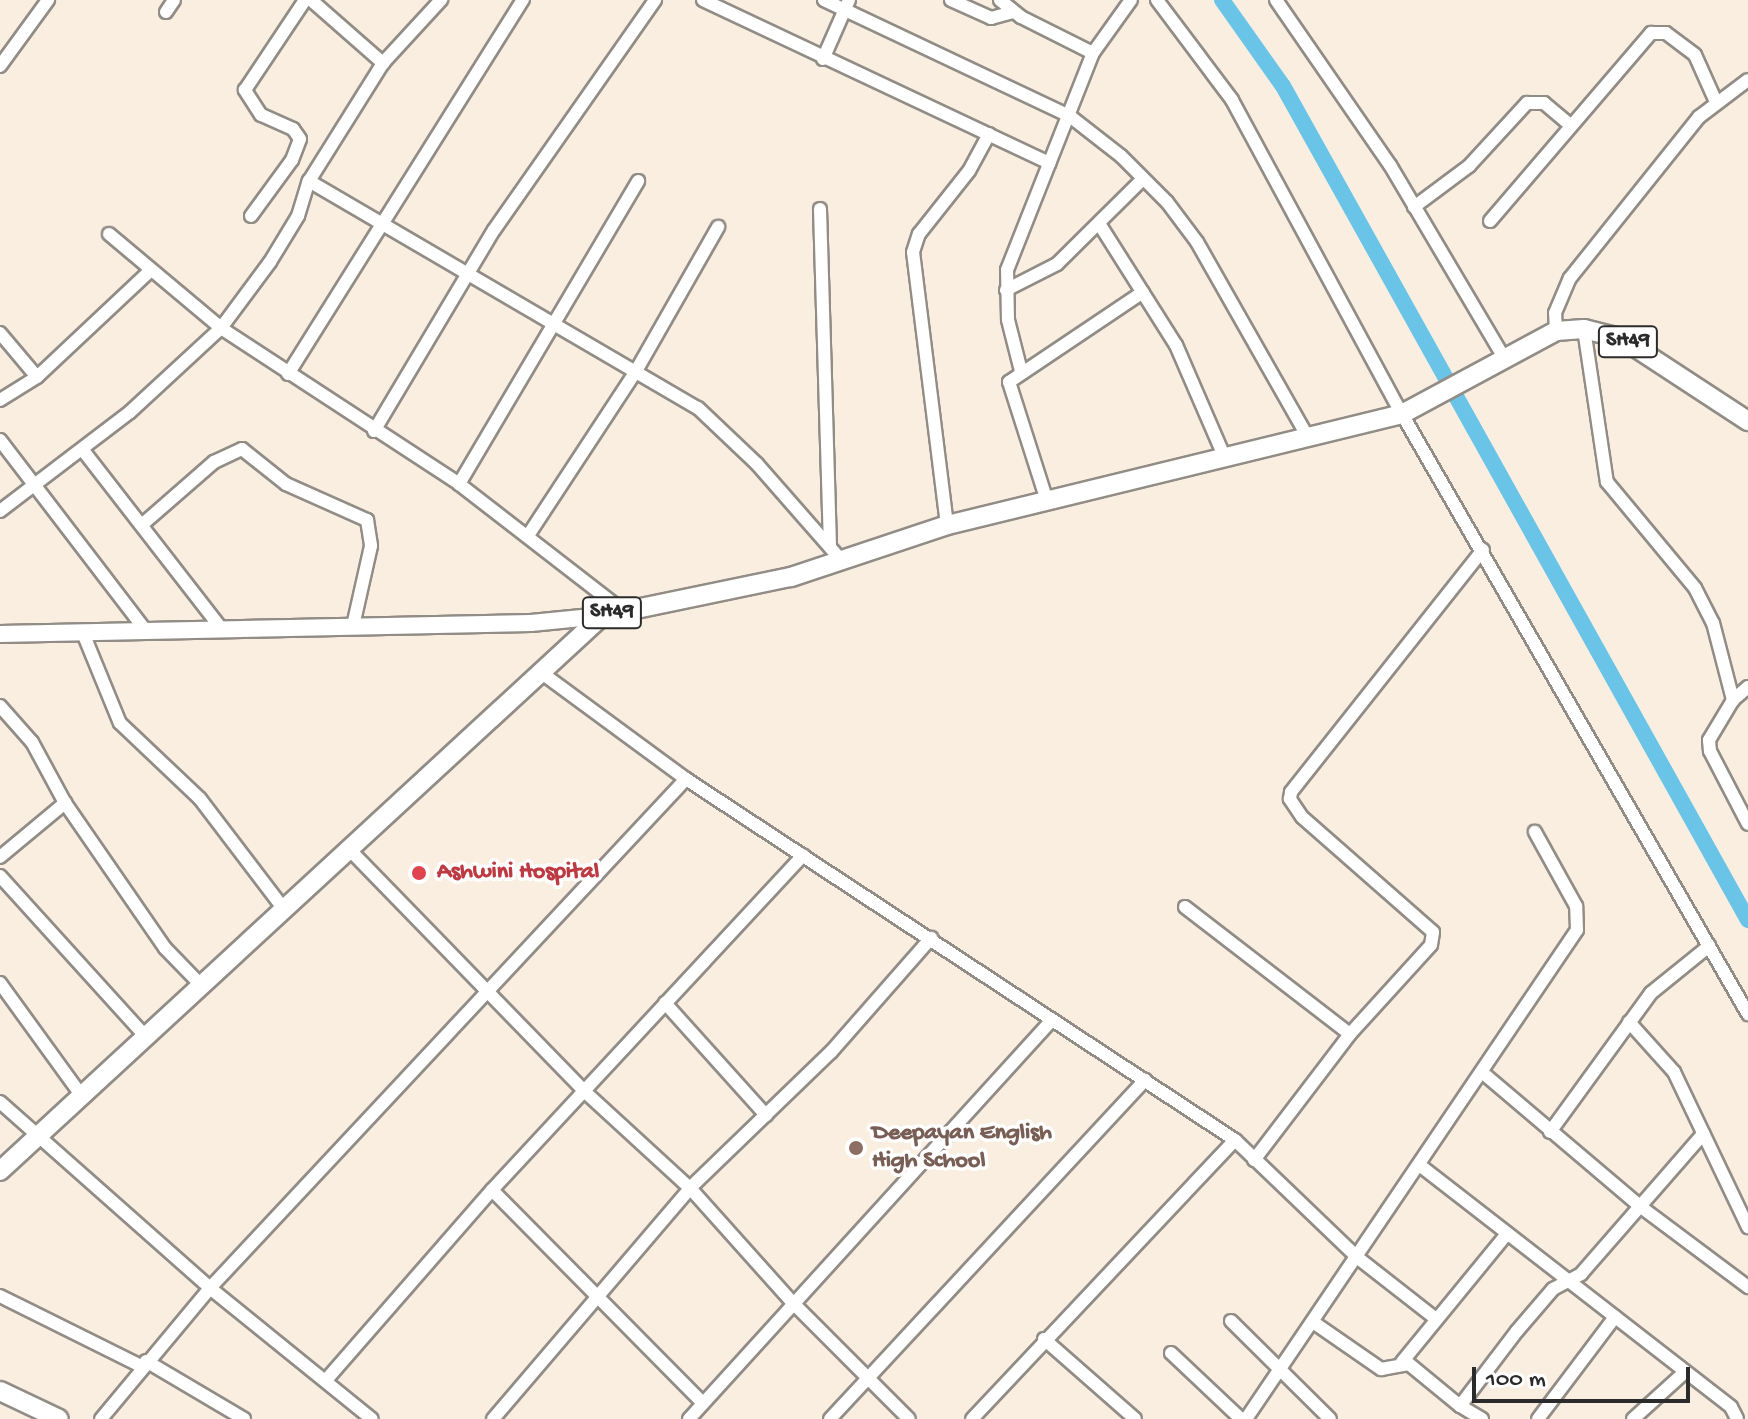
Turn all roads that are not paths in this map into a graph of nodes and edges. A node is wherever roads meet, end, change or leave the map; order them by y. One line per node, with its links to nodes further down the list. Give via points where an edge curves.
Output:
1 (48, 0): 18 (street)
2 (308, 0): 17 (street); 30 (street, via 245,90 251,106 293,129 300,139 292,160)
3 (441, 0): 17 (street)
4 (523, 0): 32 (street)
5 (655, 0): 37 (street, via 558,133)
6 (703, 0): 16 (street)
7 (824, 0): 13 (street)
8 (951, 0): 14 (street, via 991,18)
9 (1000, 0): 14 (street)
10 (1131, 0): 15 (street)
11 (1157, 0): 51 (street, via 1232,100)
12 (1276, 0): 28 (street, via 1316,52)
13 (847, 5): 16 (street); 21 (street)
14 (1013, 12): 15 (street)
15 (1093, 53): 21 (street)
16 (823, 59): 23 (street)
17 (383, 63): 26 (street)
18 (0, 66)
19 (1748, 80): 20 (street)
20 (1716, 102): 22 (street, via 1695,55 1658,30); 43 (street, via 1570,278 1558,304)
21 (1071, 117): 24 (street); 25 (street, via 1121,156)
22 (1570, 125): 28 (street, via 1544,103 1527,103 1469,166); 31 (street)
23 (989, 134): 24 (street); 63 (street, via 969,171 919,234 913,252)
24 (1050, 163): 38 (street, via 1012,252)
25 (1142, 180): 33 (street); 54 (street, via 1167,202 1197,242)
26 (309, 181): 32 (street); 41 (street, via 298,216)
27 (638, 181): 40 (street)
28 (1414, 207): 45 (street)
29 (820, 209): 66 (street)
30 (251, 216)
31 (1490, 221)
32 (385, 225): 37 (street); 48 (street)
33 (1100, 225): 38 (street, via 1044,273); 39 (street)
34 (718, 227): 46 (street)
35 (109, 234): 36 (street)
36 (150, 271): 41 (street); 49 (street)
37 (471, 272): 40 (street); 53 (street)
38 (1006, 290): 47 (street)
39 (1143, 292): 47 (street); 57 (street, via 1176,345)
40 (554, 325): 46 (street); 58 (street)
41 (221, 328): 48 (street); 56 (street, via 191,361)
42 (1584, 329): 43 (main road, SH49); 52 (main road, SH49, via 1621,338); 76 (street, via 1607,482 1705,604)
43 (1556, 331): 45 (main road, SH49)
44 (0, 333): 49 (street)
45 (1499, 360): 51 (main road, SH49)
46 (636, 371): 64 (street); 66 (street, via 698,408 729,434)
47 (1021, 371): 60 (street, via 1012,377 1009,389)
48 (288, 374): 53 (street)
49 (37, 377): 50 (street)
50 (0, 400)
51 (1408, 412): 54 (main road, SH49); 65 (street)
52 (1748, 421)
53 (374, 431): 58 (street)
54 (1309, 439): 57 (main road, SH49)
55 (0, 440): 59 (street)
56 (82, 449): 59 (street); 62 (street)
57 (1225, 458): 60 (main road, SH49)
58 (459, 484): 64 (street)
59 (35, 485): 61 (street); 70 (street)
60 (1047, 501): 63 (main road, SH49)
61 (0, 511)
62 (144, 523): 69 (street, via 214,462 242,449 286,484 367,520 371,546); 71 (street)
63 (947, 525): 66 (main road, SH49)
64 (529, 534): 67 (street)
65 (1483, 550): 89 (street); 97 (street, via 1291,792 1302,817 1433,932 1431,945)
66 (836, 554): 67 (main road, SH49, via 791,577)
67 (622, 610): 68 (main road, SH49)
68 (602, 616): 69 (street, via 531,623); 74 (main road, SH49)
69 (353, 626): 71 (street)
70 (146, 631): 71 (street); 72 (street)
71 (223, 631)
72 (83, 633): 73 (street); 87 (street, via 120,723 208,808)
73 (0, 634)
74 (539, 671): 78 (street); 82 (main road, SH49)
75 (1748, 687): 76 (street)
76 (1733, 700): 80 (street, via 1709,740 1710,751)
77 (1, 709): 79 (street, via 32,742)
78 (686, 779): 83 (street); 92 (street)
79 (65, 803): 84 (street); 91 (street, via 165,948)
80 (1748, 824)
81 (1535, 832): 99 (street, via 1580,923)
82 (348, 848): 87 (main road, SH49); 92 (street)
83 (803, 855): 88 (street); 93 (street)
84 (0, 857)
85 (0, 876): 98 (street)
86 (1185, 907): 97 (street)
87 (283, 908): 91 (main road, SH49)
88 (931, 938): 95 (street); 104 (street, via 831,1052)
89 (1709, 946): 94 (street); 96 (street, via 1664,978)
90 (0, 983): 102 (street)
91 (200, 984): 98 (main road, SH49)
92 (485, 991): 101 (street); 120 (street)
93 (665, 1003): 101 (street); 104 (street)
94 (1748, 1014)
95 (1051, 1021): 100 (street); 123 (street)
96 (1629, 1022): 105 (street); 106 (street, via 1674,1072)
97 (1350, 1034): 109 (street)
98 (145, 1036): 102 (main road, SH49)
99 (1483, 1073): 105 (street); 110 (street)
100 (1145, 1080): 108 (street); 134 (street)
101 (584, 1091): 112 (street); 113 (street)
102 (81, 1095): 107 (main road, SH49)
103 (0, 1102): 107 (street)
104 (766, 1115): 112 (street)
105 (1550, 1132): 114 (street)
106 (1703, 1134): 114 (street); 115 (street)
107 (35, 1138): 111 (main road, SH49); 120 (street)
108 (1235, 1140): 109 (street); 128 (street)
109 (1254, 1160): 117 (street)
110 (1422, 1167): 116 (street); 117 (street)
111 (0, 1171)
112 (690, 1188): 122 (street); 123 (street)
113 (492, 1190): 122 (street); 135 (street)
114 (1641, 1207): 118 (street); 119 (street)
115 (1748, 1227)
116 (1505, 1236): 118 (street); 125 (street)
117 (1358, 1258): 125 (street); 127 (street)
118 (1572, 1280): 124 (street); 138 (street, via 1542,1300)
119 (1748, 1287)
120 (210, 1288): 131 (street); 135 (street)
121 (0, 1296): 131 (street)
122 (597, 1296): 137 (street); 143 (street)
123 (792, 1302): 134 (street); 137 (street)
124 (1615, 1317): 133 (street); 152 (street)
125 (1436, 1319): 130 (street)
126 (1231, 1321): 132 (street)
127 (1313, 1322): 130 (street, via 1362,1361 1381,1369); 132 (street)
128 (1044, 1339): 147 (street); 148 (street)
129 (1171, 1353): 149 (street)
130 (1402, 1362): 138 (street)
131 (144, 1364): 140 (street); 141 (street)
132 (1282, 1370): 149 (street); 150 (street)
133 (1685, 1372): 153 (street); 154 (street, via 1731,1407)
134 (870, 1377): 145 (street); 146 (street)
135 (327, 1379): 142 (street)
136 (0, 1391): 139 (main road)
137 (703, 1403): 144 (street)
138 (1460, 1406): 151 (street)
139 (59, 1419)
140 (101, 1419)
141 (244, 1419)
142 (372, 1419)
143 (493, 1419)
144 (689, 1419)
145 (830, 1419)
146 (909, 1419)
147 (972, 1419)
148 (1135, 1419)
149 (1244, 1419)
150 (1330, 1419)
151 (1482, 1419)
152 (1538, 1419)
153 (1633, 1419)
154 (1737, 1419)

